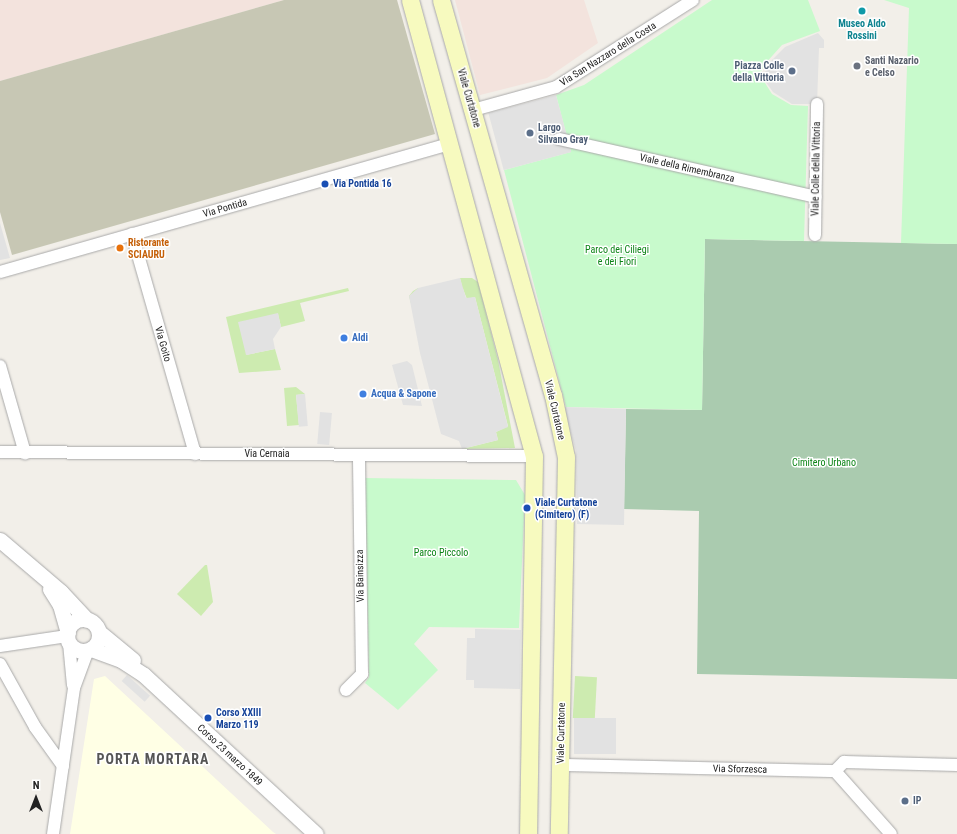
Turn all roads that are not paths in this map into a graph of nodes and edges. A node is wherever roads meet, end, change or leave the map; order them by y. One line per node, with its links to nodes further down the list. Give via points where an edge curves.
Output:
1 (410, 0): 7 (main road)
2 (441, 0): 5 (main road, Viale Curtatone)
3 (693, 0): 5 (street, Via San Nazzaro della Costa, via 556,88)
4 (817, 104): 8 (street, Viale Colle della Vittoria)
5 (473, 110): 29 (main road, Viale Curtatone, via 553,394 566,457)
6 (559, 139): 8 (street, Viale della Rimembranza)
7 (450, 144): 9 (street, Via Pontida); 17 (main road)
8 (816, 197): 10 (street, Viale Colle della Vittoria)
9 (132, 234): 11 (street, Via Pontida); 15 (street, Via Goito)
10 (815, 235)
11 (0, 272)
12 (0, 366): 14 (street)
13 (0, 452): 14 (street, Via Cernaia)
14 (25, 453): 15 (street, Via Cernaia)
15 (195, 454): 16 (street, Via Cernaia)
16 (359, 455): 17 (street, Via Cernaia); 28 (street, Via Bainsizza, via 362,674)
17 (534, 456): 35 (main road)
18 (0, 540): 19 (street)
19 (43, 579): 20 (street, via 61,592); 22 (street, via 60,604)
20 (87, 620): 21 (street, via 95,624); 22 (street, via 76,621)
21 (99, 632): 24 (street, via 98,642); 26 (street, Corso 23 marzo 1849, via 133,660)
22 (68, 637): 23 (street); 24 (street, via 76,649); 27 (street)
23 (0, 646)
24 (89, 650): 26 (street, Corso 23 marzo 1849, via 121,660); 27 (street)
25 (0, 664): 31 (street, via 35,727)
26 (144, 675): 34 (street, Corso 23 marzo 1849)
27 (74, 688): 31 (street)
28 (346, 690)
29 (560, 765): 32 (street, Via Sforzesca); 36 (main road, Viale Curtatone)
30 (957, 765): 32 (street, via 844,762)
31 (63, 766): 33 (street)
32 (835, 771): 37 (street)
33 (53, 834)
34 (316, 834)
35 (528, 834)
36 (559, 834)
37 (891, 834)

